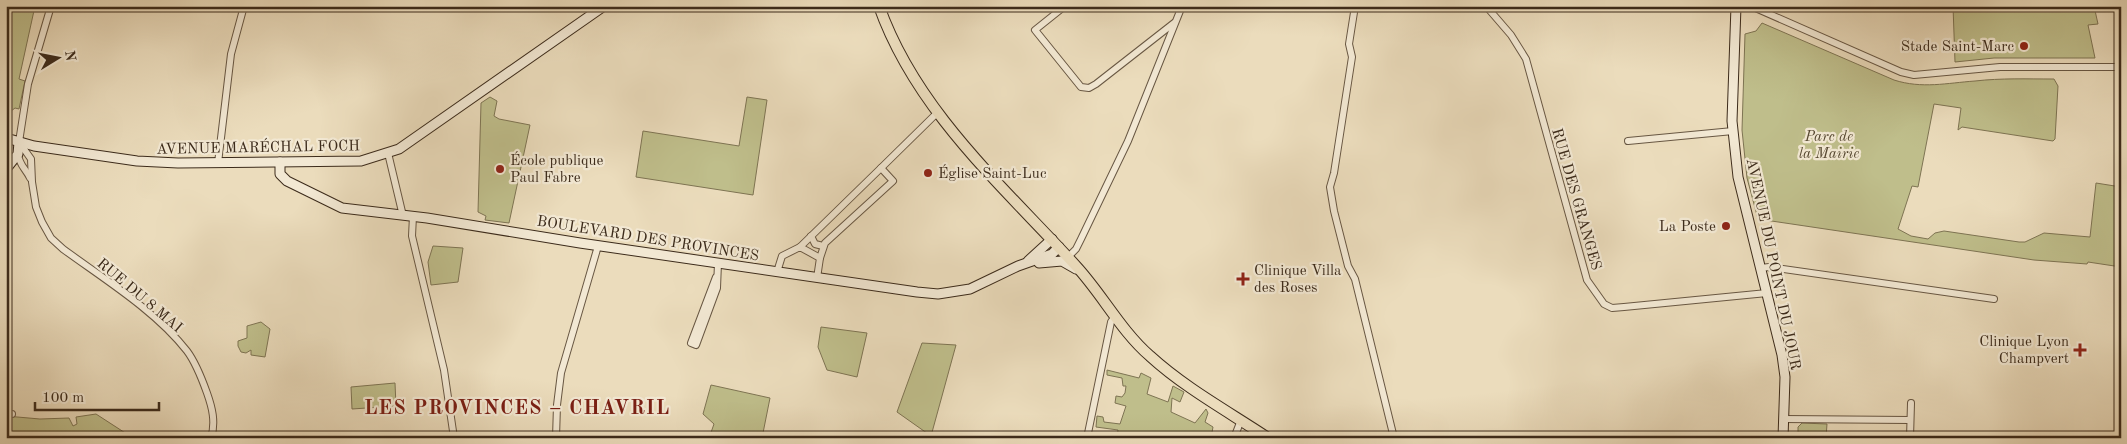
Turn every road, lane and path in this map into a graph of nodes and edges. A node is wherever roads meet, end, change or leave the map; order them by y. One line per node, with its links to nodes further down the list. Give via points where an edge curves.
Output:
1 (51, 6): 17 (street, via 28,84)
2 (244, 6): 21 (street, via 230,54)
3 (604, 6): 18 (main road, AVENUE MARÉCHAL FOCH)
4 (879, 6): 13 (main road, via 902,58)
5 (1065, 6): 11 (street, via 1035,30 1081,87 1089,88 1096,84)
6 (1182, 6): 11 (street)
7 (1355, 6): 54 (street, via 1349,44 1352,57 1330,187)
8 (1486, 6): 41 (street, RUE DES GRANGES, via 1526,59 1587,280 1604,304 1612,308)
9 (1736, 6): 14 (main road, AVENUE DU POINT DU JOUR)
10 (1751, 6): 12 (street, via 1914,75 2000,67)
11 (1176, 21): 32 (street, via 1128,141 1076,249)
12 (2121, 67)
13 (937, 113): 22 (street); 28 (main road)
14 (1733, 131): 16 (street); 36 (main road, AVENUE DU POINT DU JOUR, via 1738,177)
15 (6, 138): 17 (main road, AVENUE MARÉCHAL FOCH)
16 (1628, 140)
17 (19, 142): 19 (main road); 21 (main road, AVENUE MARÉCHAL FOCH, via 138,160); 24 (street, RUE DU 8 MAI, via 31,159)
18 (388, 153): 20 (main road, AVENUE MARÉCHAL FOCH, via 360,161); 25 (street)
19 (18, 154): 23 (main road); 24 (street, RUE DU 8 MAI, via 20,164)
20 (280, 162): 21 (main road, AVENUE MARÉCHAL FOCH); 25 (main road, BOULEVARD DES PROVINCES, via 280,174 287,181 342,208)
21 (218, 163)
22 (881, 168): 27 (street); 30 (street, via 893,181)
23 (6, 169)
24 (32, 182): 48 (street, RUE DU 8 MAI, via 36,207 51,238 142,308 188,352 212,407 214,430)
25 (403, 216): 26 (main road, BOULEVARD DES PROVINCES)
26 (413, 216): 29 (main road, BOULEVARD DES PROVINCES); 49 (street, via 412,236 448,394)
27 (811, 236): 30 (street, via 815,244); 31 (street)
28 (1055, 243): 32 (main road); 35 (main road, BOULEVARD DES PROVINCES, via 1052,254)
29 (598, 246): 34 (main road, BOULEVARD DES PROVINCES); 50 (street, via 561,373 556,405)
30 (823, 246): 33 (street)
31 (800, 247): 33 (street); 37 (street, via 782,256)
32 (1068, 257): 38 (main road)
33 (820, 258): 40 (street)
34 (718, 263): 37 (main road, BOULEVARD DES PROVINCES); 39 (street)
35 (1026, 263): 38 (main road, BOULEVARD DES PROVINCES, via 1062,261); 40 (main road, BOULEVARD DES PROVINCES, via 986,284 954,293 916,292)
36 (1761, 268): 41 (main road, AVENUE DU POINT DU JOUR); 42 (street)
37 (777, 272): 40 (main road, BOULEVARD DES PROVINCES)
38 (1081, 272): 43 (main road)
39 (716, 277): 39 (street, via 691,343 696,345 717,288)
40 (817, 278)
41 (1767, 293): 45 (main road, AVENUE DU POINT DU JOUR, via 1784,368)
42 (1994, 299)
43 (1115, 316): 46 (main road, via 1148,355); 51 (street, via 1111,322)
44 (1911, 403): 47 (street)
45 (1784, 419): 47 (street); 55 (main road, AVENUE DU POINT DU JOUR)
46 (1241, 420): 52 (street); 53 (main road)
47 (1910, 420): 56 (street)
48 (211, 438)
49 (454, 438)
50 (556, 438)
51 (1087, 438)
52 (1234, 438)
53 (1268, 438)
54 (1394, 438)
55 (1782, 438)
56 (1910, 438)

